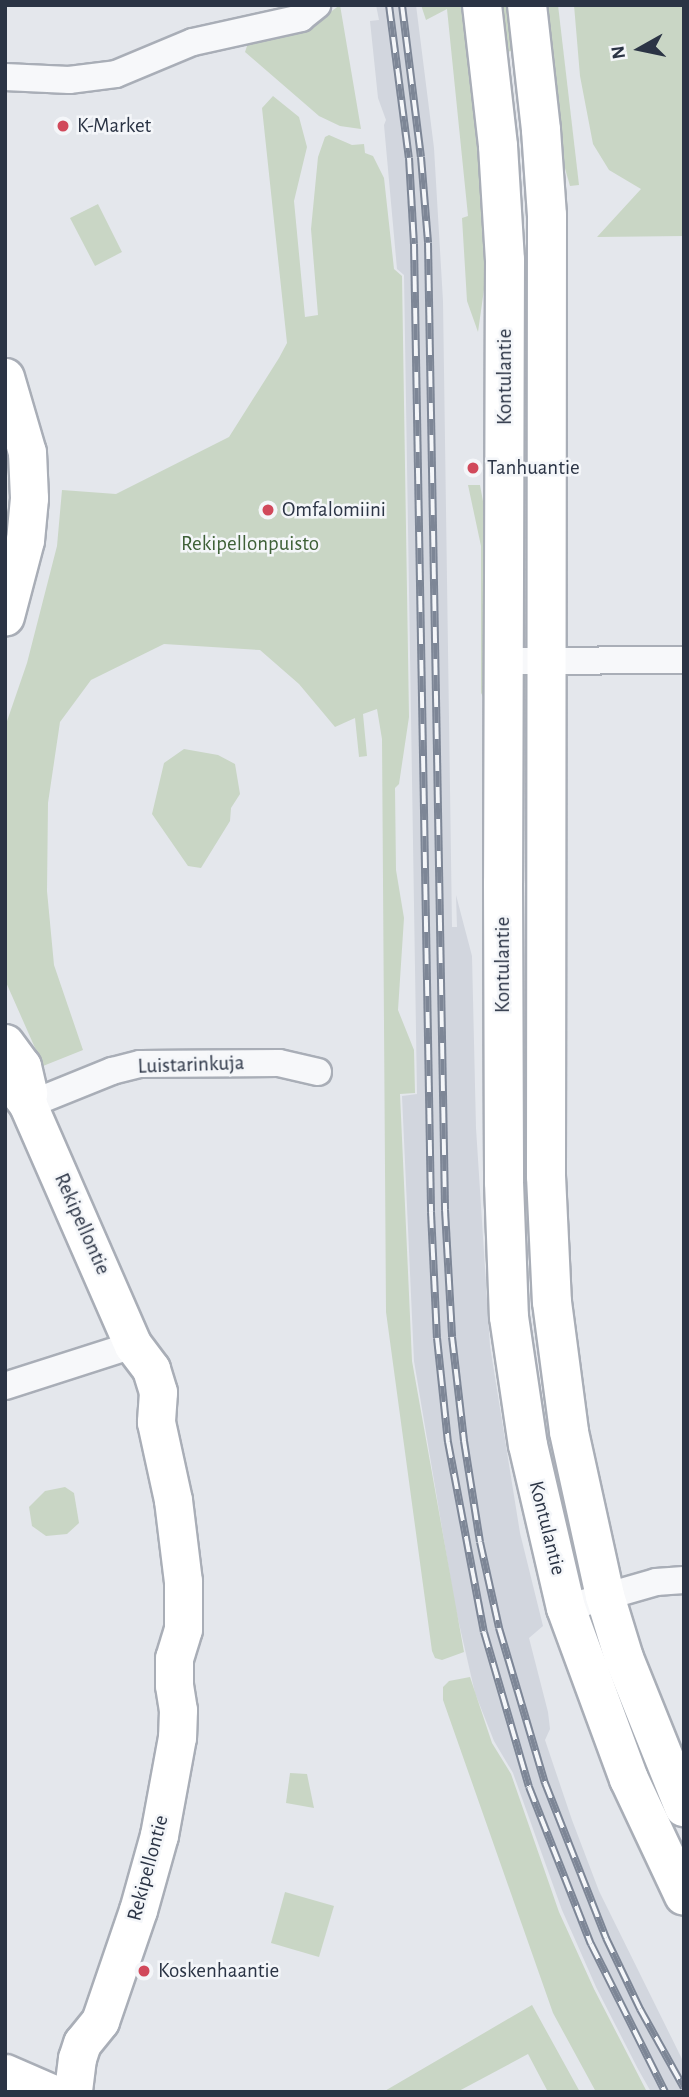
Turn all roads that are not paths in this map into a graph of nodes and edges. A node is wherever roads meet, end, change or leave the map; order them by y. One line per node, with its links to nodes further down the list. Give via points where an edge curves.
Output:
1 (317, 5): 4 (street, via 301,18 193,42 116,74 69,80)
2 (482, 5): 8 (main road, Kontulantie, via 505,260)
3 (527, 5): 9 (main road, Kontulantie, via 547,215)
4 (5, 77)
5 (5, 377): 6 (street, via 27,452 29,498 25,540)
6 (5, 616)
7 (684, 660): 9 (street)
8 (505, 661): 9 (street); 18 (main road, Kontulantie, via 504,1155 509,1317 527,1445)
9 (547, 661): 17 (main road, Kontulantie, via 548,1255 569,1432)
10 (5, 1043): 13 (street, Rekipellontie, via 17,1054 27,1077)
11 (318, 1072): 13 (street, Luistarinkuja, via 279,1063 140,1064)
12 (5, 1074): 13 (street, Rekipellontie)
13 (28, 1105): 14 (street, Rekipellontie)
14 (133, 1345): 15 (street); 21 (street, Rekipellontie, via 133,1374 156,1422 178,1532 183,1629 174,1658 178,1710 174,1756 153,1859)
15 (5, 1386)
16 (684, 1580): 17 (street, via 656,1582)
17 (605, 1596): 18 (street); 19 (main road, Kontulantie, via 624,1658)
18 (566, 1608): 20 (main road, Kontulantie, via 629,1779)
19 (684, 1807)
20 (684, 1896)
21 (100, 2021): 22 (street, Rekipellontie, via 82,2043 74,2067); 23 (street, Rekipellontie, via 104,2050 100,2065)
22 (73, 2092)
23 (80, 2092)

